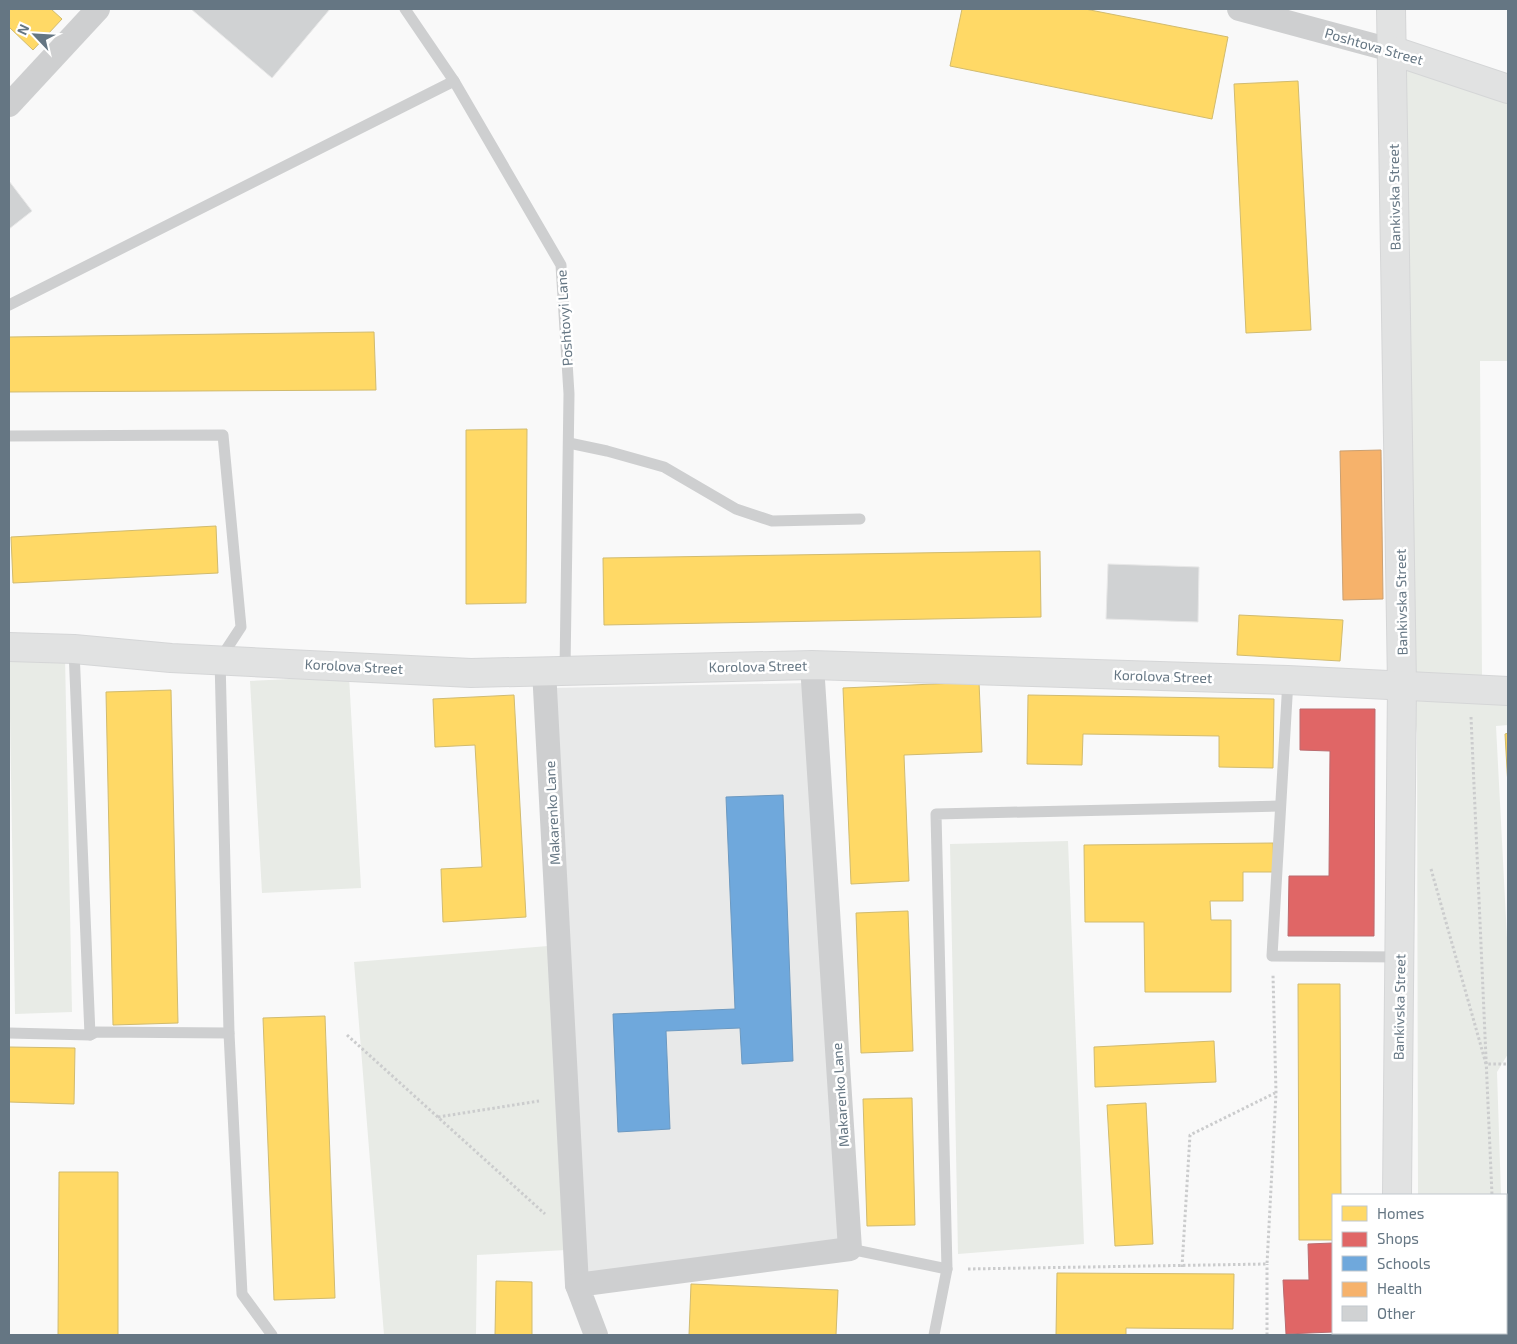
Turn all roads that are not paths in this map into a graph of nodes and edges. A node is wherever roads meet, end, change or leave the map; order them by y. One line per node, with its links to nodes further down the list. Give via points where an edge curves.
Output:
1 (98, 9): 8 (street)
2 (405, 9): 6 (lane, Poshtovyi Lane)
3 (1239, 9): 5 (street, Poshtova Street)
4 (1391, 9): 5 (street, Bankivska Street)
5 (1391, 50): 7 (street, Poshtova Street); 19 (street, Bankivska Street)
6 (454, 81): 9 (lane); 11 (lane, Poshtovyi Lane, via 561,266)
7 (1508, 89)
8 (9, 105)
9 (9, 305)
10 (9, 436): 15 (lane, via 223,435 241,627)
11 (569, 442): 12 (lane, via 664,467 736,509 772,521); 17 (lane, Poshtovyi Lane)
12 (860, 519)
13 (9, 647): 14 (street, Korolova Street)
14 (74, 649): 15 (street, Korolova Street, via 121,655); 25 (lane)
15 (220, 659): 17 (street, Korolova Street, via 471,673); 24 (lane)
16 (812, 666): 17 (street, Korolova Street); 18 (street, Korolova Street); 27 (street, Makarenko Lane)
17 (555, 670): 29 (street, Makarenko Lane, via 567,1096)
18 (1288, 680): 19 (street, Korolova Street); 21 (lane)
19 (1402, 686): 20 (street, Korolova Street); 22 (street, Bankivska Street)
20 (1508, 691)
21 (1280, 806): 22 (lane, via 1272,956); 28 (lane, via 936,814)
22 (1400, 957): 26 (street, Bankivska Street)
23 (9, 1033): 25 (lane)
24 (229, 1033): 25 (lane, via 96,1032); 30 (lane, via 242,1294)
25 (90, 1035)
26 (1397, 1194)
27 (850, 1249): 28 (lane); 29 (street)
28 (947, 1269): 32 (lane)
29 (577, 1285): 31 (street, Makarenko Lane)
30 (272, 1335)
31 (596, 1335)
32 (934, 1335)

